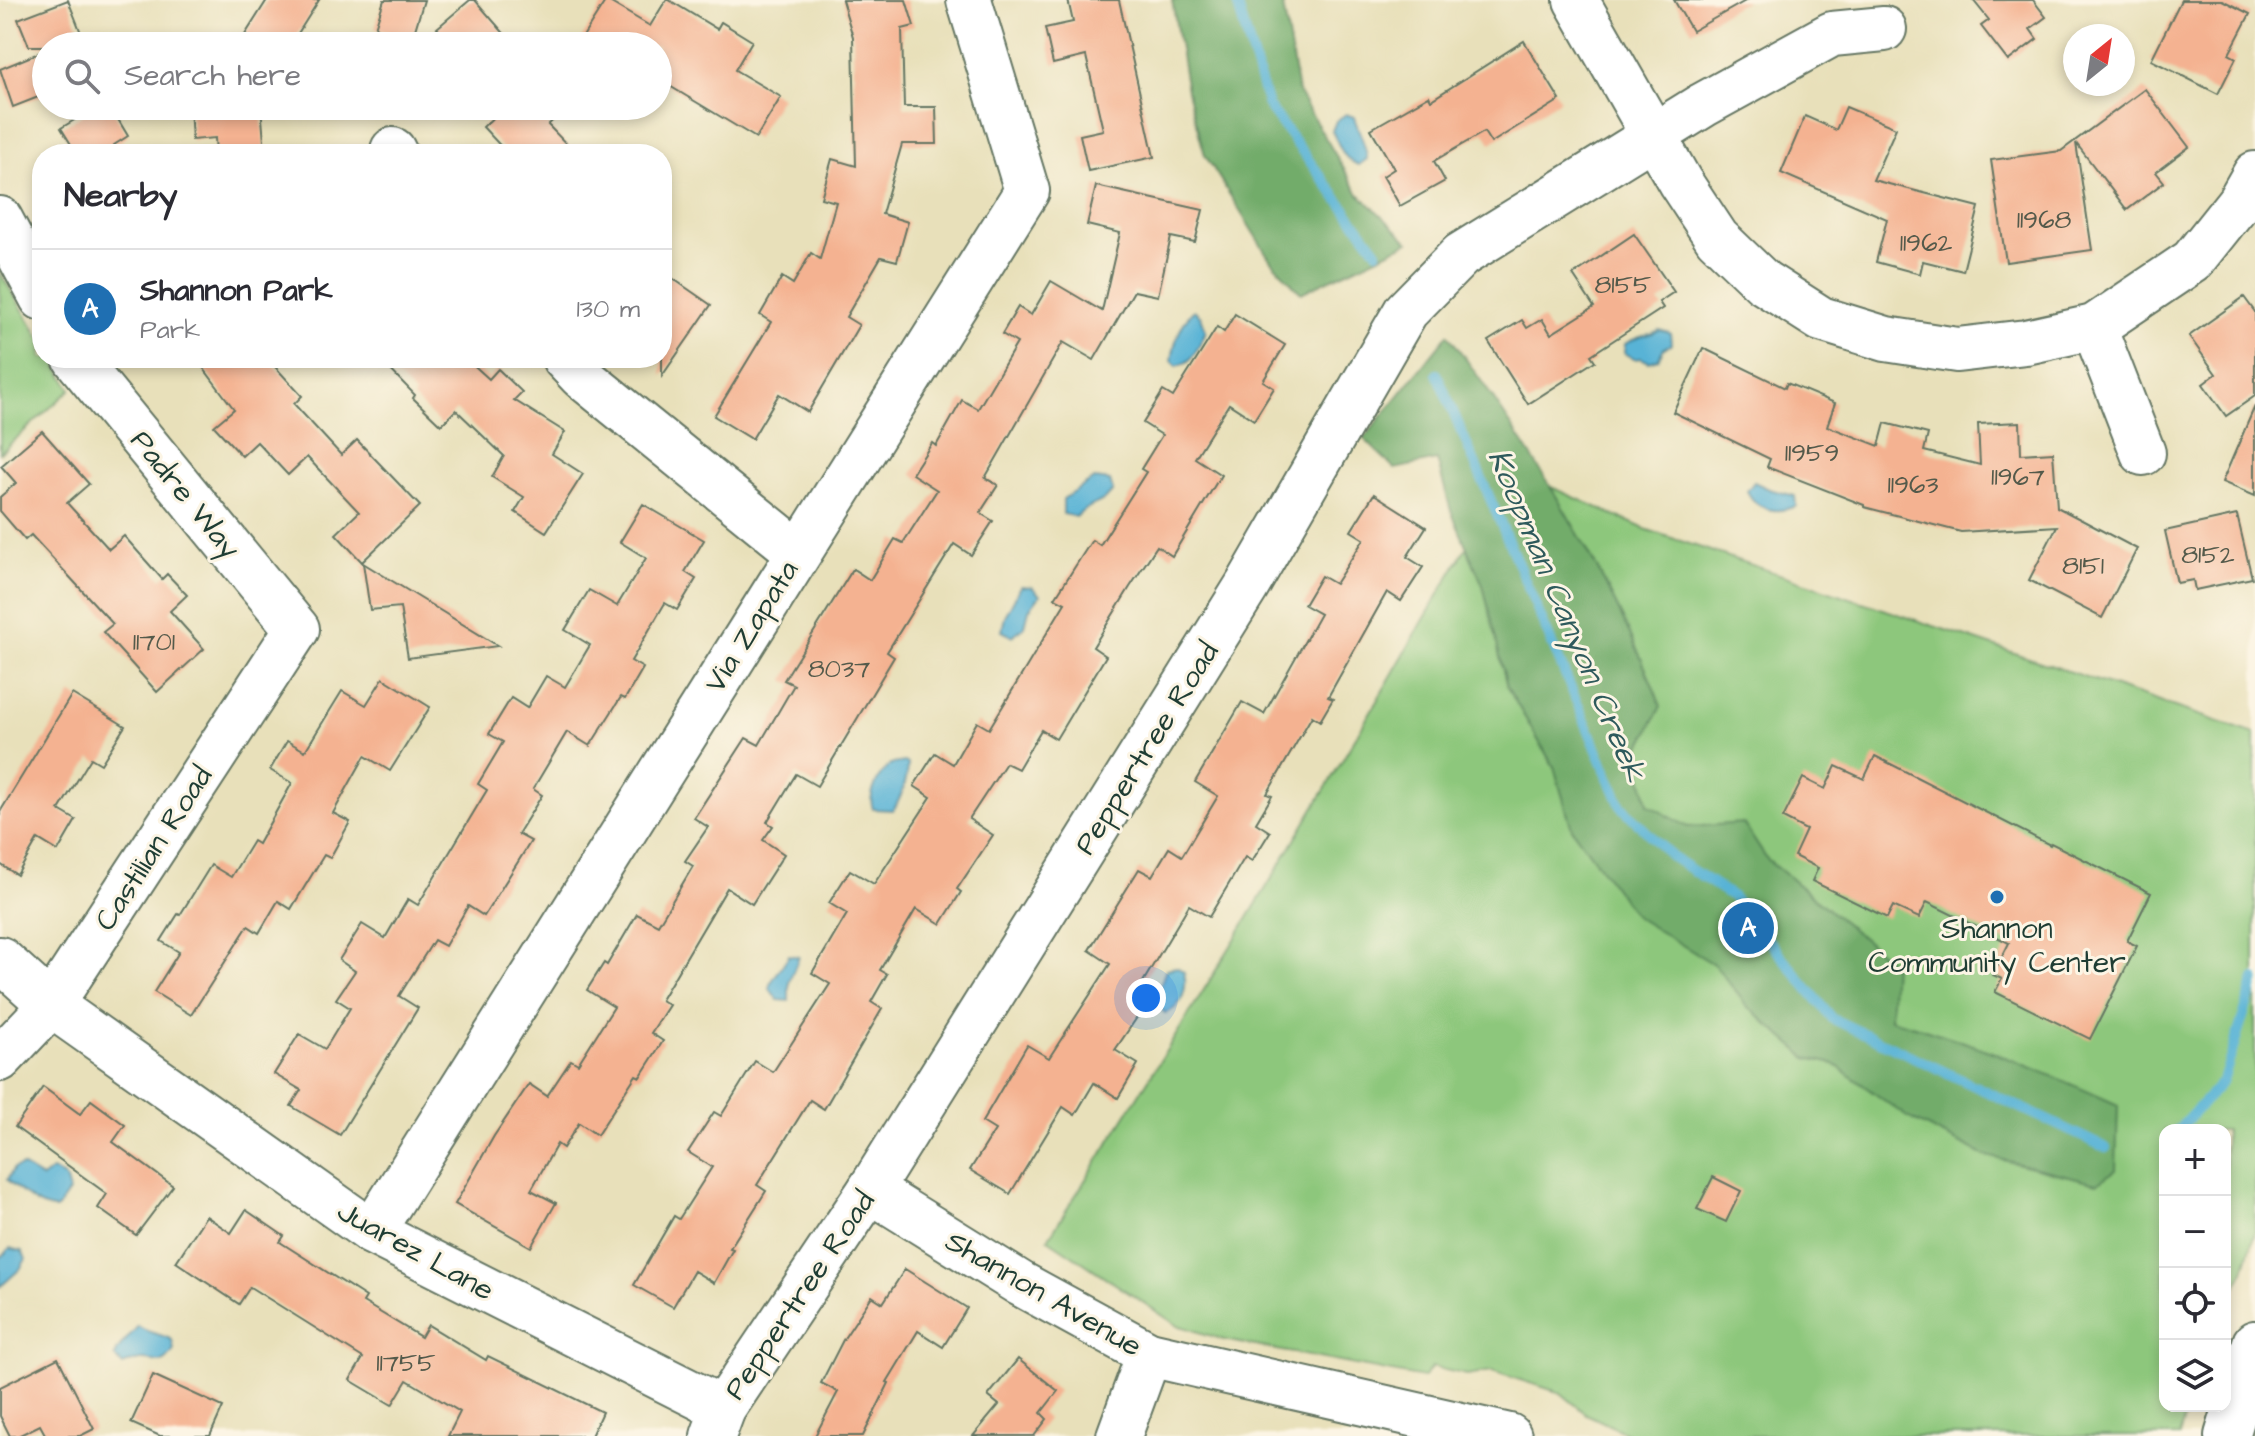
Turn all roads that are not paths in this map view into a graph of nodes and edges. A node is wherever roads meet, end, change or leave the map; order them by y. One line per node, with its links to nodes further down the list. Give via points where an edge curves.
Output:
1 (969, 0): 12 (street, Via Zapata, via 1027,191)
2 (1576, 0): 4 (street)
3 (1884, 29): 4 (street, Peppertree Road, via 1832,34)
4 (1654, 135): 8 (street, via 1717,238 1763,282 1821,319 1886,339 1957,350); 17 (street, Peppertree Road, via 1461,255 1406,311 1247,586)
5 (2255, 174): 8 (street, via 2192,261)
6 (0, 219): 7 (street)
7 (32, 279)
8 (2094, 327): 11 (street)
9 (83, 368): 13 (street, Padre Way)
10 (573, 368): 12 (street)
11 (2143, 453)
12 (798, 552): 18 (street, Via Zapata)
13 (297, 629): 15 (street, Castilian Road)
14 (0, 959): 15 (street, Juarez Lane)
15 (51, 1005): 16 (street, Castilian Road); 18 (street, Juarez Lane)
16 (0, 1059)
17 (870, 1190): 20 (street, Shannon Avenue, via 1021,1284); 21 (street, Peppertree Road)
18 (372, 1232): 21 (street, Juarez Lane)
19 (2255, 1343): 24 (street)
20 (1149, 1354): 22 (street); 23 (street, Shannon Avenue)
21 (718, 1423)
22 (1119, 1436)
23 (1509, 1436)
24 (2227, 1436)

